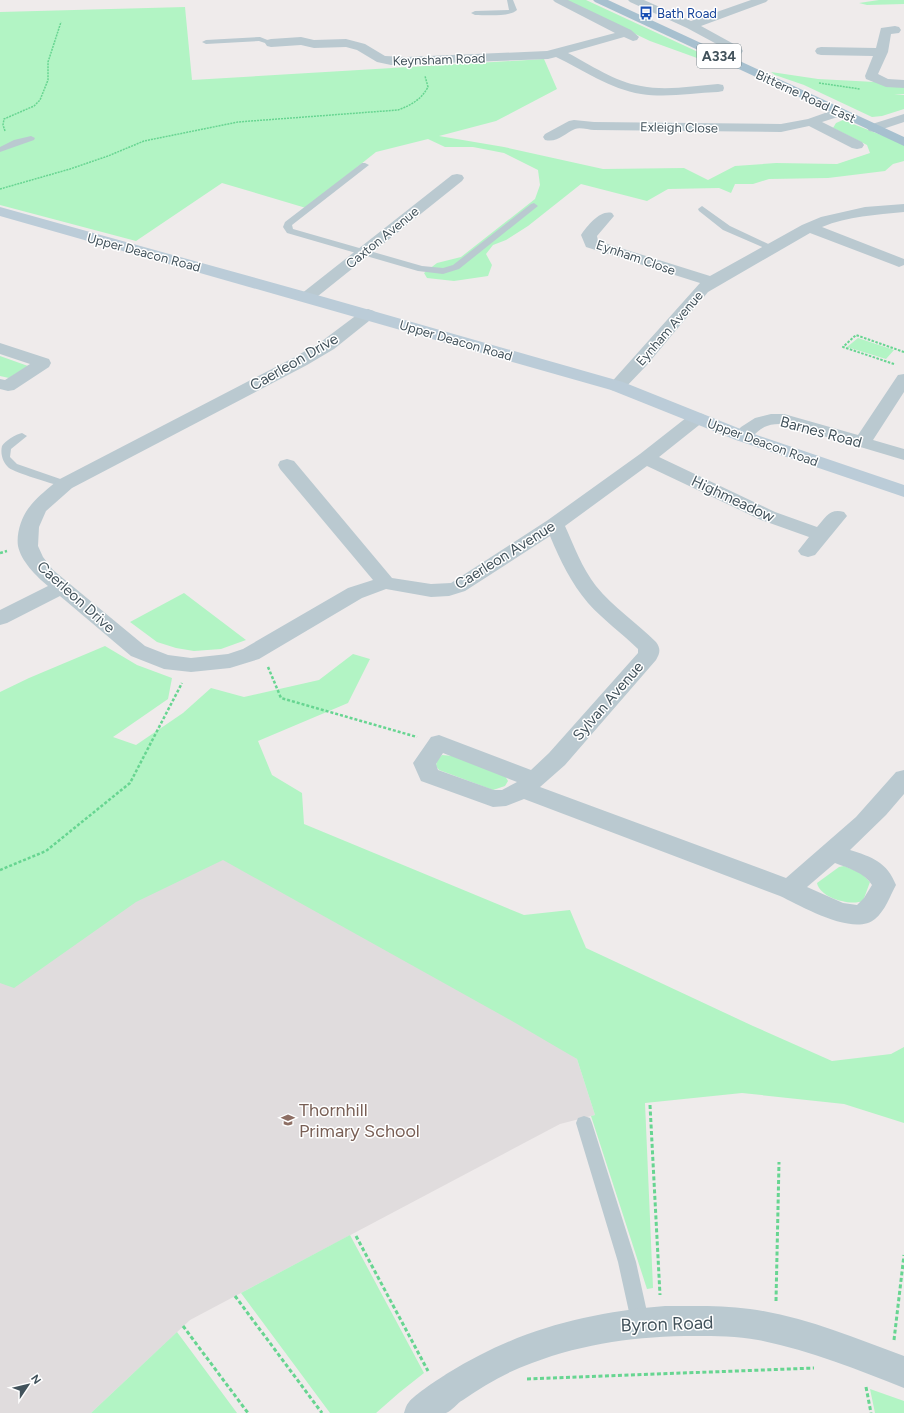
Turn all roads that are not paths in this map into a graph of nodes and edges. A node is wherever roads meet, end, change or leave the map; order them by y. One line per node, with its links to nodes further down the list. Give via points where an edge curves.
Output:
1 (510, 0): 6 (lane, via 514,10 511,12)
2 (559, 0): 9 (street)
3 (599, 0): 10 (main road, Bitterne Road East / A334)
4 (634, 0): 7 (street)
5 (762, 0): 7 (street)
6 (476, 13)
7 (697, 28): 10 (street); 14 (street)
8 (886, 29): 16 (street)
9 (627, 33): 11 (street); 17 (street, Keynsham Road)
10 (683, 39): 22 (main road, Bitterne Road East / A334)
11 (640, 40)
12 (206, 42): 13 (lane, Keynsham Road, via 260,40)
13 (271, 43): 17 (street, Keynsham Road, via 346,43 362,47 381,59 391,61)
14 (737, 51)
15 (821, 51): 16 (street)
16 (882, 52): 19 (street, via 870,76 886,82)
17 (558, 53): 21 (street, via 628,87 655,91)
18 (688, 76): 21 (street)
19 (904, 84)
20 (718, 88): 21 (street)
21 (695, 89)
22 (839, 112): 24 (street, Exleigh Close); 25 (main road, Bitterne Road East / A334)
23 (904, 118): 25 (street)
24 (811, 122): 26 (street, Exleigh Close, via 781,128 574,124); 29 (street)
25 (874, 128): 28 (main road, Bitterne Road East / A334)
26 (550, 137)
27 (31, 138): 30 (lane)
28 (904, 142)
29 (857, 145)
30 (0, 150)
31 (365, 165): 40 (lane, via 288,224 287,228 296,234)
32 (457, 178): 40 (street, Caxton Avenue)
33 (534, 206): 40 (lane, via 456,267 443,271 427,270)
34 (904, 208): 38 (street, Eynham Avenue, via 853,213)
35 (702, 209): 39 (lane, via 725,228)
36 (0, 211): 43 (street, Upper Deacon Road)
37 (607, 216): 42 (street, Eynham Close, via 589,235 591,244)
38 (809, 227): 39 (street, Eynham Avenue); 41 (street)
39 (772, 248): 42 (street, Eynham Avenue)
40 (363, 252): 43 (street, Caxton Avenue)
41 (899, 262)
42 (712, 282): 48 (street, Eynham Avenue, via 702,289)
43 (307, 297): 44 (street, Upper Deacon Road)
44 (368, 314): 48 (street, Upper Deacon Road); 56 (street, Caerleon Drive, via 328,346)
45 (0, 348): 47 (street, via 43,363 8,386)
46 (901, 372): 52 (street)
47 (0, 384)
48 (617, 386): 49 (street, Upper Deacon Road)
49 (697, 418): 51 (street, Upper Deacon Road); 54 (street, Caerleon Avenue)
50 (22, 436): 56 (lane, via 6,448 5,456 13,466)
51 (742, 436): 52 (street, Barnes Road, via 753,425 767,419 784,419); 57 (street, Upper Deacon Road)
52 (862, 443): 53 (street, Barnes Road)
53 (904, 455)
54 (646, 458): 59 (street, Caerleon Avenue); 60 (street, Highmeadow, via 768,516)
55 (287, 465): 62 (street)
56 (65, 484): 63 (street, Caerleon Drive, via 38,508 28,527 28,546 34,560)
57 (904, 491)
58 (837, 516): 60 (street)
59 (555, 524): 62 (street, Caerleon Avenue, via 458,587 431,592); 66 (street, Sylvan Avenue, via 580,577 595,598 642,639 649,647 649,651 557,759)
60 (821, 535): 61 (street)
61 (808, 551)
62 (386, 583): 63 (street, Caerleon Drive, via 355,593 251,654 230,662 191,665 164,662 138,651)
63 (61, 587): 64 (street)
64 (0, 618)
65 (904, 778): 67 (street, via 881,806)
66 (528, 785): 66 (street, Sylvan Avenue, via 439,743 424,763 429,775 493,799 506,798); 68 (street)
67 (831, 852): 68 (street); 68 (street, via 874,870 882,878 884,885 870,909 856,916 812,901)
68 (789, 889)
69 (584, 1123): 70 (lane, via 627,1262)
70 (651, 1321): 71 (street, Byron Road, via 720,1321 756,1325 831,1345); 72 (street, Byron Road, via 578,1333 545,1342 482,1370 455,1385)
71 (887, 1365)
72 (431, 1404)

